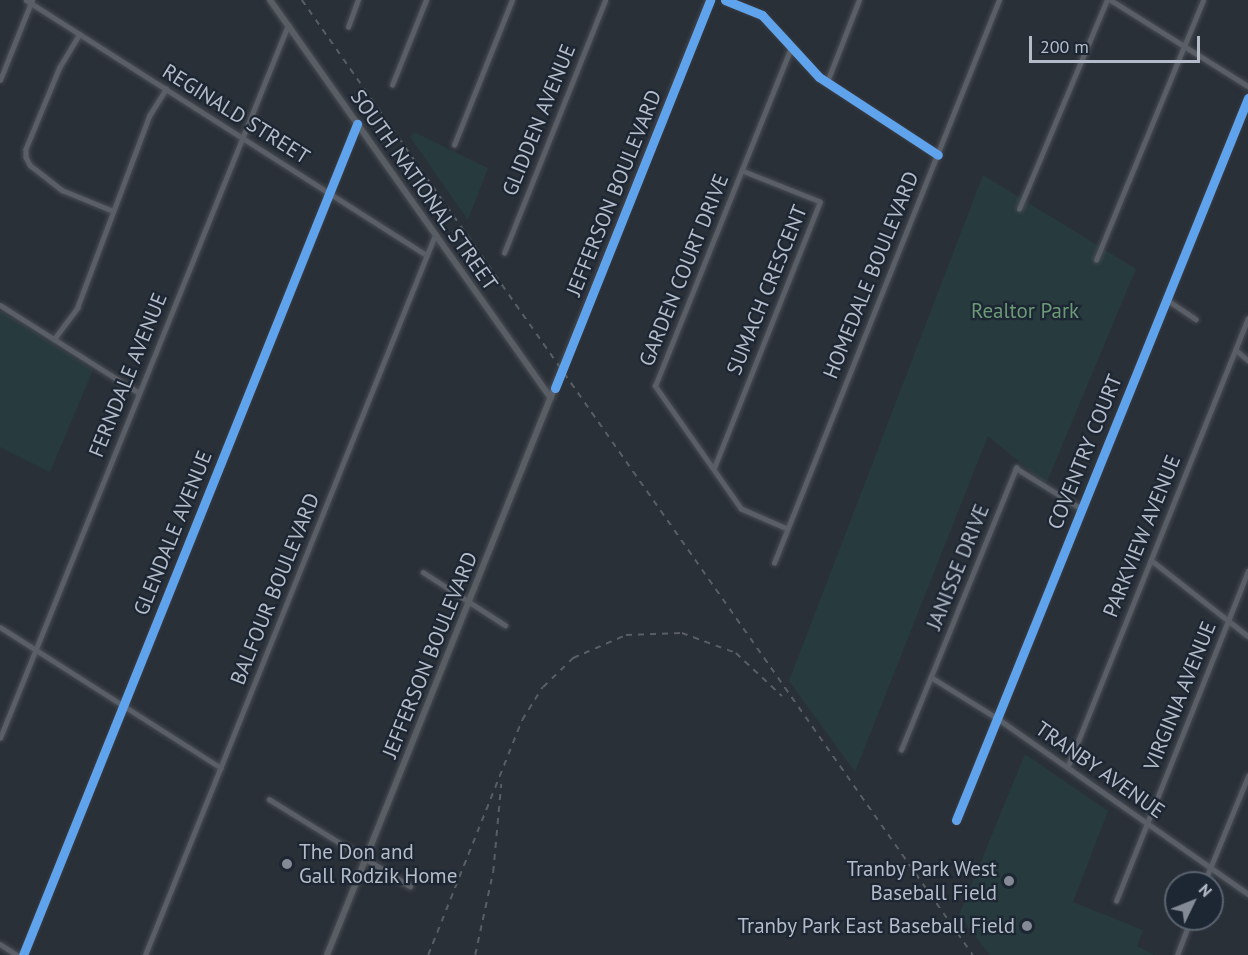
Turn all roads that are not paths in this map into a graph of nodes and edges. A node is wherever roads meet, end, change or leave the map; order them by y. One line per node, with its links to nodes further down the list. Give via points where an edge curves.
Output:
1 (270, 0): 13 (street, SOUTH NATIONAL STREET)
2 (358, 0): 14 (street)
3 (426, 0): 20 (street)
4 (512, 0): 26 (street)
5 (605, 0): 33 (street, GLIDDEN AVENUE)
6 (710, 0): 44 (street, JEFFERSON BOULEVARD)
7 (725, 0): 17 (street, via 762,15)
8 (860, 0): 19 (street)
9 (999, 0): 27 (street, HOMEDALE BOULEVARD)
10 (1109, 0): 16 (street); 30 (street)
11 (1203, 0): 16 (street)
12 (30, 1): 15 (street, REGINALD STREET); 18 (street)
13 (288, 25): 24 (street, SOUTH NATIONAL STREET); 25 (street, FERNDALE AVENUE)
14 (348, 27)
15 (80, 34): 22 (street, REGINALD STREET); 31 (street, via 60,67 26,148 26,157 30,165 62,190)
16 (1184, 46): 21 (street); 35 (street)
17 (791, 47): 19 (street); 28 (street, GARDEN COURT DRIVE)
18 (0, 80)
19 (827, 82): 27 (street)
20 (392, 85)
21 (1248, 86)
22 (166, 89): 25 (street, REGINALD STREET); 31 (street, via 149,116)
23 (1248, 98): 36 (street, COVENTRY COURT)
24 (357, 124): 29 (street, GLENDALE AVENUE); 32 (street, SOUTH NATIONAL STREET)
25 (242, 137): 29 (street, REGINALD STREET); 43 (street, FERNDALE AVENUE)
26 (454, 145)
27 (938, 155): 47 (street, HOMEDALE BOULEVARD)
28 (742, 171): 45 (street, GARDEN COURT DRIVE, via 655,386); 45 (street, SUMACH CRESCENT, via 820,202)
29 (330, 193): 34 (street, REGINALD STREET); 59 (street, GLENDALE AVENUE)
30 (1019, 209)
31 (111, 210): 40 (street, via 100,254 77,308)
32 (435, 235): 34 (street, BALFOUR BOULEVARD); 44 (street, SOUTH NATIONAL STREET)
33 (504, 253)
34 (427, 255): 64 (street, BALFOUR BOULEVARD)
35 (1096, 260)
36 (1166, 299): 38 (street); 46 (street, COVENTRY COURT)
37 (0, 305): 40 (street)
38 (1196, 319)
39 (1248, 319): 41 (street, PARKVIEW AVENUE)
40 (54, 339): 43 (street)
41 (1236, 350): 42 (street); 48 (street, PARKVIEW AVENUE)
42 (1248, 360)
43 (139, 393): 57 (street, FERNDALE AVENUE)
44 (550, 399): 52 (street, JEFFERSON BOULEVARD)
45 (714, 468): 47 (street, GARDEN COURT DRIVE, via 741,510)
46 (1082, 508): 58 (street, JANISSE DRIVE, via 1016,468); 60 (street, COVENTRY COURT)
47 (787, 529): 49 (street, HOMEDALE BOULEVARD)
48 (1151, 560): 53 (street); 63 (street, PARKVIEW AVENUE)
49 (774, 562)
50 (1248, 571): 53 (street, VIRGINIA AVENUE)
51 (423, 572): 52 (street)
52 (469, 602): 54 (street); 69 (street, JEFFERSON BOULEVARD)
53 (1228, 619): 56 (street); 68 (street, VIRGINIA AVENUE)
54 (505, 625)
55 (0, 627): 57 (street)
56 (1248, 636)
57 (36, 650): 59 (street); 61 (street, FERNDALE AVENUE)
58 (931, 677): 60 (street, TRANBY AVENUE); 62 (street, JANISSE DRIVE)
59 (123, 705): 64 (street); 78 (street, GLENDALE AVENUE)
60 (997, 718): 63 (street, TRANBY AVENUE); 67 (street, COVENTRY COURT)
61 (0, 738)
62 (901, 750)
63 (1068, 766): 68 (street, TRANBY AVENUE)
64 (221, 768): 79 (street, BALFOUR BOULEVARD)
65 (1248, 776): 70 (street)
66 (269, 799): 69 (street)
67 (957, 820)
68 (1147, 823): 70 (street, TRANBY AVENUE); 74 (street, VIRGINIA AVENUE)
69 (366, 858): 72 (street); 80 (street, JEFFERSON BOULEVARD)
70 (1210, 868): 71 (street); 73 (street, TRANBY AVENUE)
71 (1209, 871)
72 (410, 886)
73 (1248, 894)
74 (1116, 900)
75 (1186, 931): 81 (street)
76 (0, 944): 77 (street)
77 (17, 955)
78 (23, 955)
79 (146, 955)
80 (327, 955)
81 (1177, 955)

